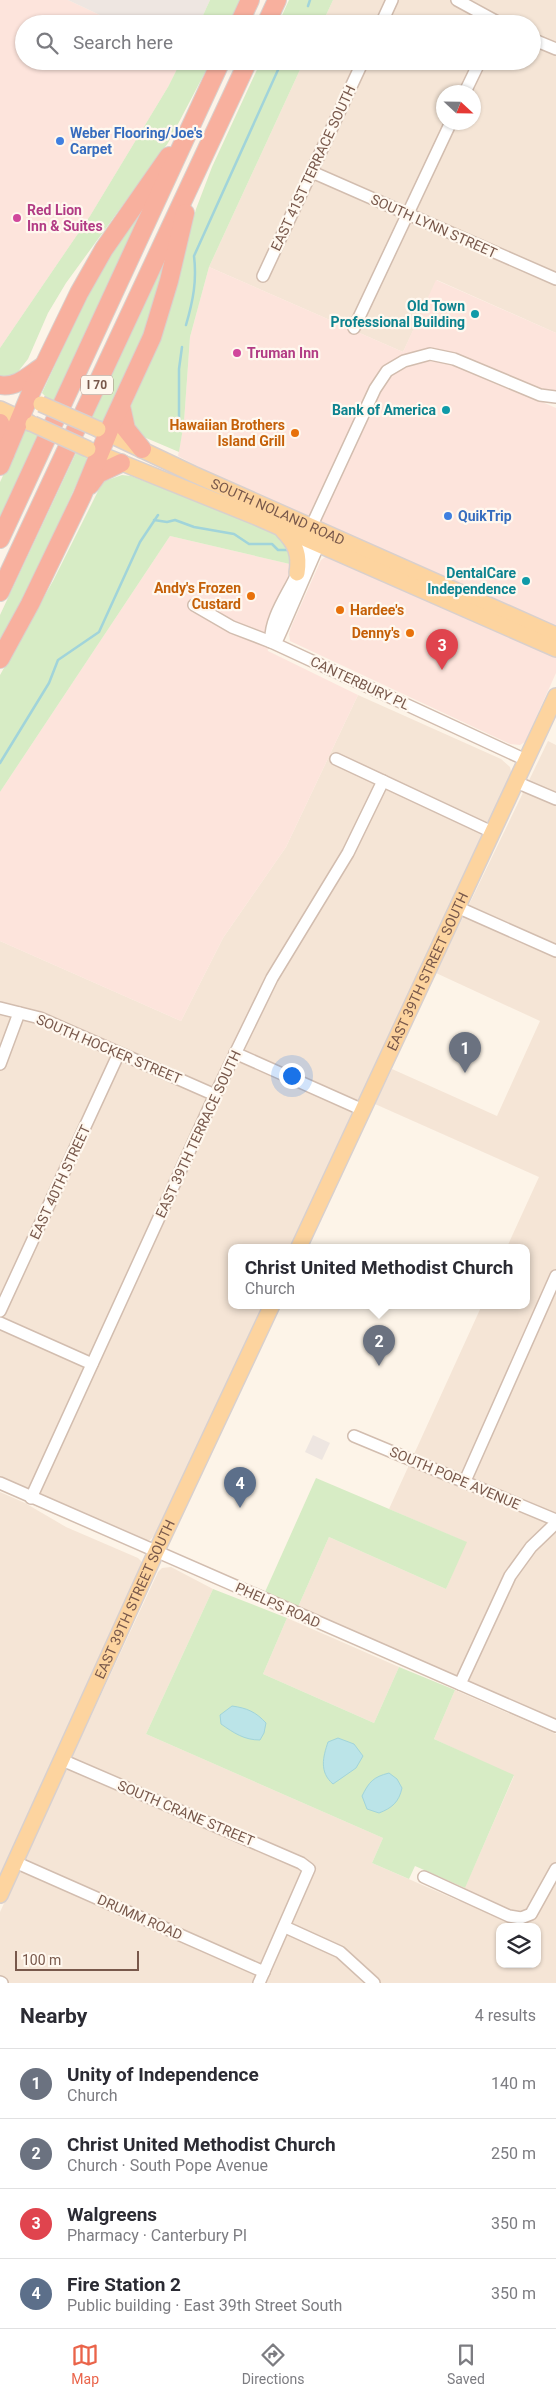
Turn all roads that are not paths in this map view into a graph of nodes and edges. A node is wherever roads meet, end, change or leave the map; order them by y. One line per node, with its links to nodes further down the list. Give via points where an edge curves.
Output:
1 (250, 0): 5 (highway)
2 (277, 0): 6 (highway)
3 (392, 0): 7 (street)
4 (457, 0): 8 (street)
5 (243, 15)
6 (270, 15)
7 (385, 15)
8 (484, 15)
9 (541, 43): 10 (street)
10 (556, 49)
11 (217, 70): 16 (highway, I 70)
12 (244, 70): 19 (highway, I 70)
13 (359, 70): 18 (street, EAST 41ST TERRACE SOUTH)
14 (476, 70): 15 (street)
15 (468, 85)
16 (190, 128): 24 (highway, via 104,249); 40 (highway, I 70)
17 (447, 130): 20 (street)
18 (312, 172): 20 (street, SOUTH LYNN STREET); 21 (street, EAST 41ST TERRACE SOUTH)
19 (194, 178): 28 (highway, via 161,311); 42 (highway, I 70)
20 (408, 214): 22 (street, SOUTH LYNN STREET); 23 (street)
21 (263, 276)
22 (556, 279)
23 (354, 328)
24 (43, 366): 25 (highway, via 11,386); 27 (highway)
25 (0, 386): 27 (main road, SOUTH NOLAND ROAD)
26 (556, 398): 39 (street, via 540,395 454,359 430,354 404,361 387,371 375,388)
27 (35, 401): 30 (highway); 32 (main road, SOUTH NOLAND ROAD, bridge)
28 (120, 406): 32 (highway); 33 (highway, via 126,429)
29 (0, 410): 30 (main road, SOUTH NOLAND ROAD)
30 (27, 421): 34 (main road, SOUTH NOLAND ROAD, bridge); 35 (highway)
31 (0, 422): 35 (highway, via 5,440)
32 (103, 431): 33 (main road, SOUTH NOLAND ROAD); 34 (highway)
33 (142, 449): 39 (main road, SOUTH NOLAND ROAD)
34 (94, 452): 36 (main road, SOUTH NOLAND ROAD); 37 (highway)
35 (3, 461)
36 (121, 463): 37 (highway, via 98,474); 38 (main road, SOUTH NOLAND ROAD)
37 (82, 496): 47 (highway)
38 (280, 528): 39 (main road, SOUTH NOLAND ROAD); 41 (main road, via 297,548)
39 (316, 536): 41 (street); 44 (main road, SOUTH NOLAND ROAD); 45 (street, via 282,629 278,638); 46 (main road, SOUTH NOLAND ROAD)
40 (0, 539)
41 (297, 573): 45 (street, via 272,627)
42 (0, 592)
43 (194, 605): 45 (street, CANTERBURY PL, via 232,627)
44 (556, 635)
45 (271, 642): 50 (street, CANTERBURY PL)
46 (556, 649)
47 (0, 659)
48 (556, 696): 50 (main road, EAST 39TH STREET SOUTH)
49 (336, 759): 51 (street)
50 (526, 760): 52 (main road, EAST 39TH STREET SOUTH)
51 (383, 781): 54 (street); 60 (street, EAST 39TH TERRACE SOUTH, via 348,853 272,978)
52 (516, 782): 53 (street); 54 (main road, EAST 39TH STREET SOUTH)
53 (556, 799)
54 (492, 832): 55 (main road, EAST 39TH STREET SOUTH)
55 (457, 907): 56 (street); 63 (main road, EAST 39TH STREET SOUTH)
56 (556, 951)
57 (0, 1008): 58 (street, SOUTH HOCKER STREET)
58 (19, 1012): 59 (street, SOUTH HOCKER STREET); 61 (street)
59 (119, 1053): 62 (street, SOUTH HOCKER STREET); 67 (street, EAST 40TH STREET)
60 (235, 1053): 62 (street, EAST 39TH TERRACE SOUTH); 63 (street)
61 (0, 1064)
62 (216, 1095): 69 (street, EAST 39TH TERRACE SOUTH)
63 (363, 1110): 64 (main road, EAST 39TH STREET SOUTH)
64 (300, 1244)
65 (556, 1276): 71 (street)
66 (270, 1309): 75 (main road, EAST 39TH STREET SOUTH)
67 (0, 1311)
68 (0, 1323): 69 (street)
69 (92, 1364): 73 (street, EAST 39TH TERRACE SOUTH)
70 (354, 1436): 71 (street, SOUTH POPE AVENUE)
71 (465, 1481): 74 (street, SOUTH POPE AVENUE)
72 (0, 1484): 73 (street, PHELPS ROAD)
73 (30, 1498): 75 (street, PHELPS ROAD)
74 (556, 1522): 76 (street, via 531,1547 510,1576)
75 (156, 1552): 76 (street, PHELPS ROAD); 78 (main road, EAST 39TH STREET SOUTH)
76 (460, 1684): 77 (street, PHELPS ROAD)
77 (556, 1726)
78 (62, 1760): 79 (main road, EAST 39TH STREET SOUTH); 83 (street, SOUTH CRANE STREET, via 309,1869)
79 (15, 1862): 82 (main road, EAST 39TH STREET SOUTH); 84 (street, DRUMM ROAD)
80 (556, 1869): 81 (street, via 531,1914 521,1918 509,1916)
81 (424, 1877)
82 (0, 1895)
83 (284, 1927): 84 (street); 86 (street, via 340,1952)
84 (264, 1972): 85 (street)
85 (259, 1983)
86 (374, 1983)

